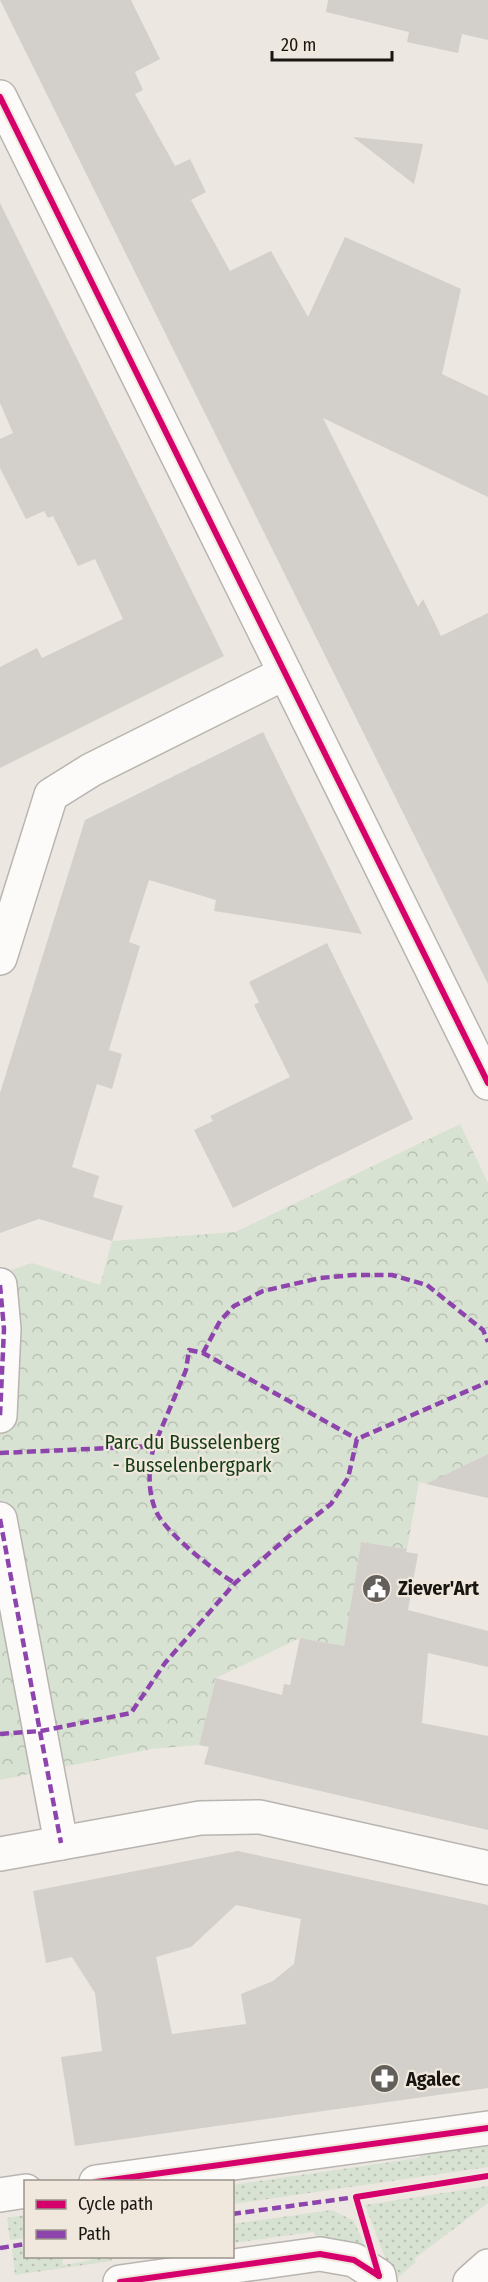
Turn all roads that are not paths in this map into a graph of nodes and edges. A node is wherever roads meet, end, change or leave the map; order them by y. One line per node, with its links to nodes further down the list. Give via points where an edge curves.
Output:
1 (0, 97): 2 (street)
2 (285, 673): 3 (street, via 91,770 51,795); 4 (street)
3 (0, 958)
4 (488, 1083)
5 (0, 1285): 6 (street, via 4,1329)
6 (0, 1416)
7 (0, 1519): 8 (street)
8 (61, 1843): 9 (street); 10 (street, via 200,1818 260,1816)
9 (0, 1854)
10 (488, 1868)
11 (488, 2128): 12 (street)
12 (103, 2180)
13 (24, 2192): 14 (street)
14 (0, 2195)
15 (488, 2266): 18 (street)
16 (120, 2282): 17 (street, via 320,2254 354,2260 379,2276)
17 (380, 2282)
18 (470, 2282)

